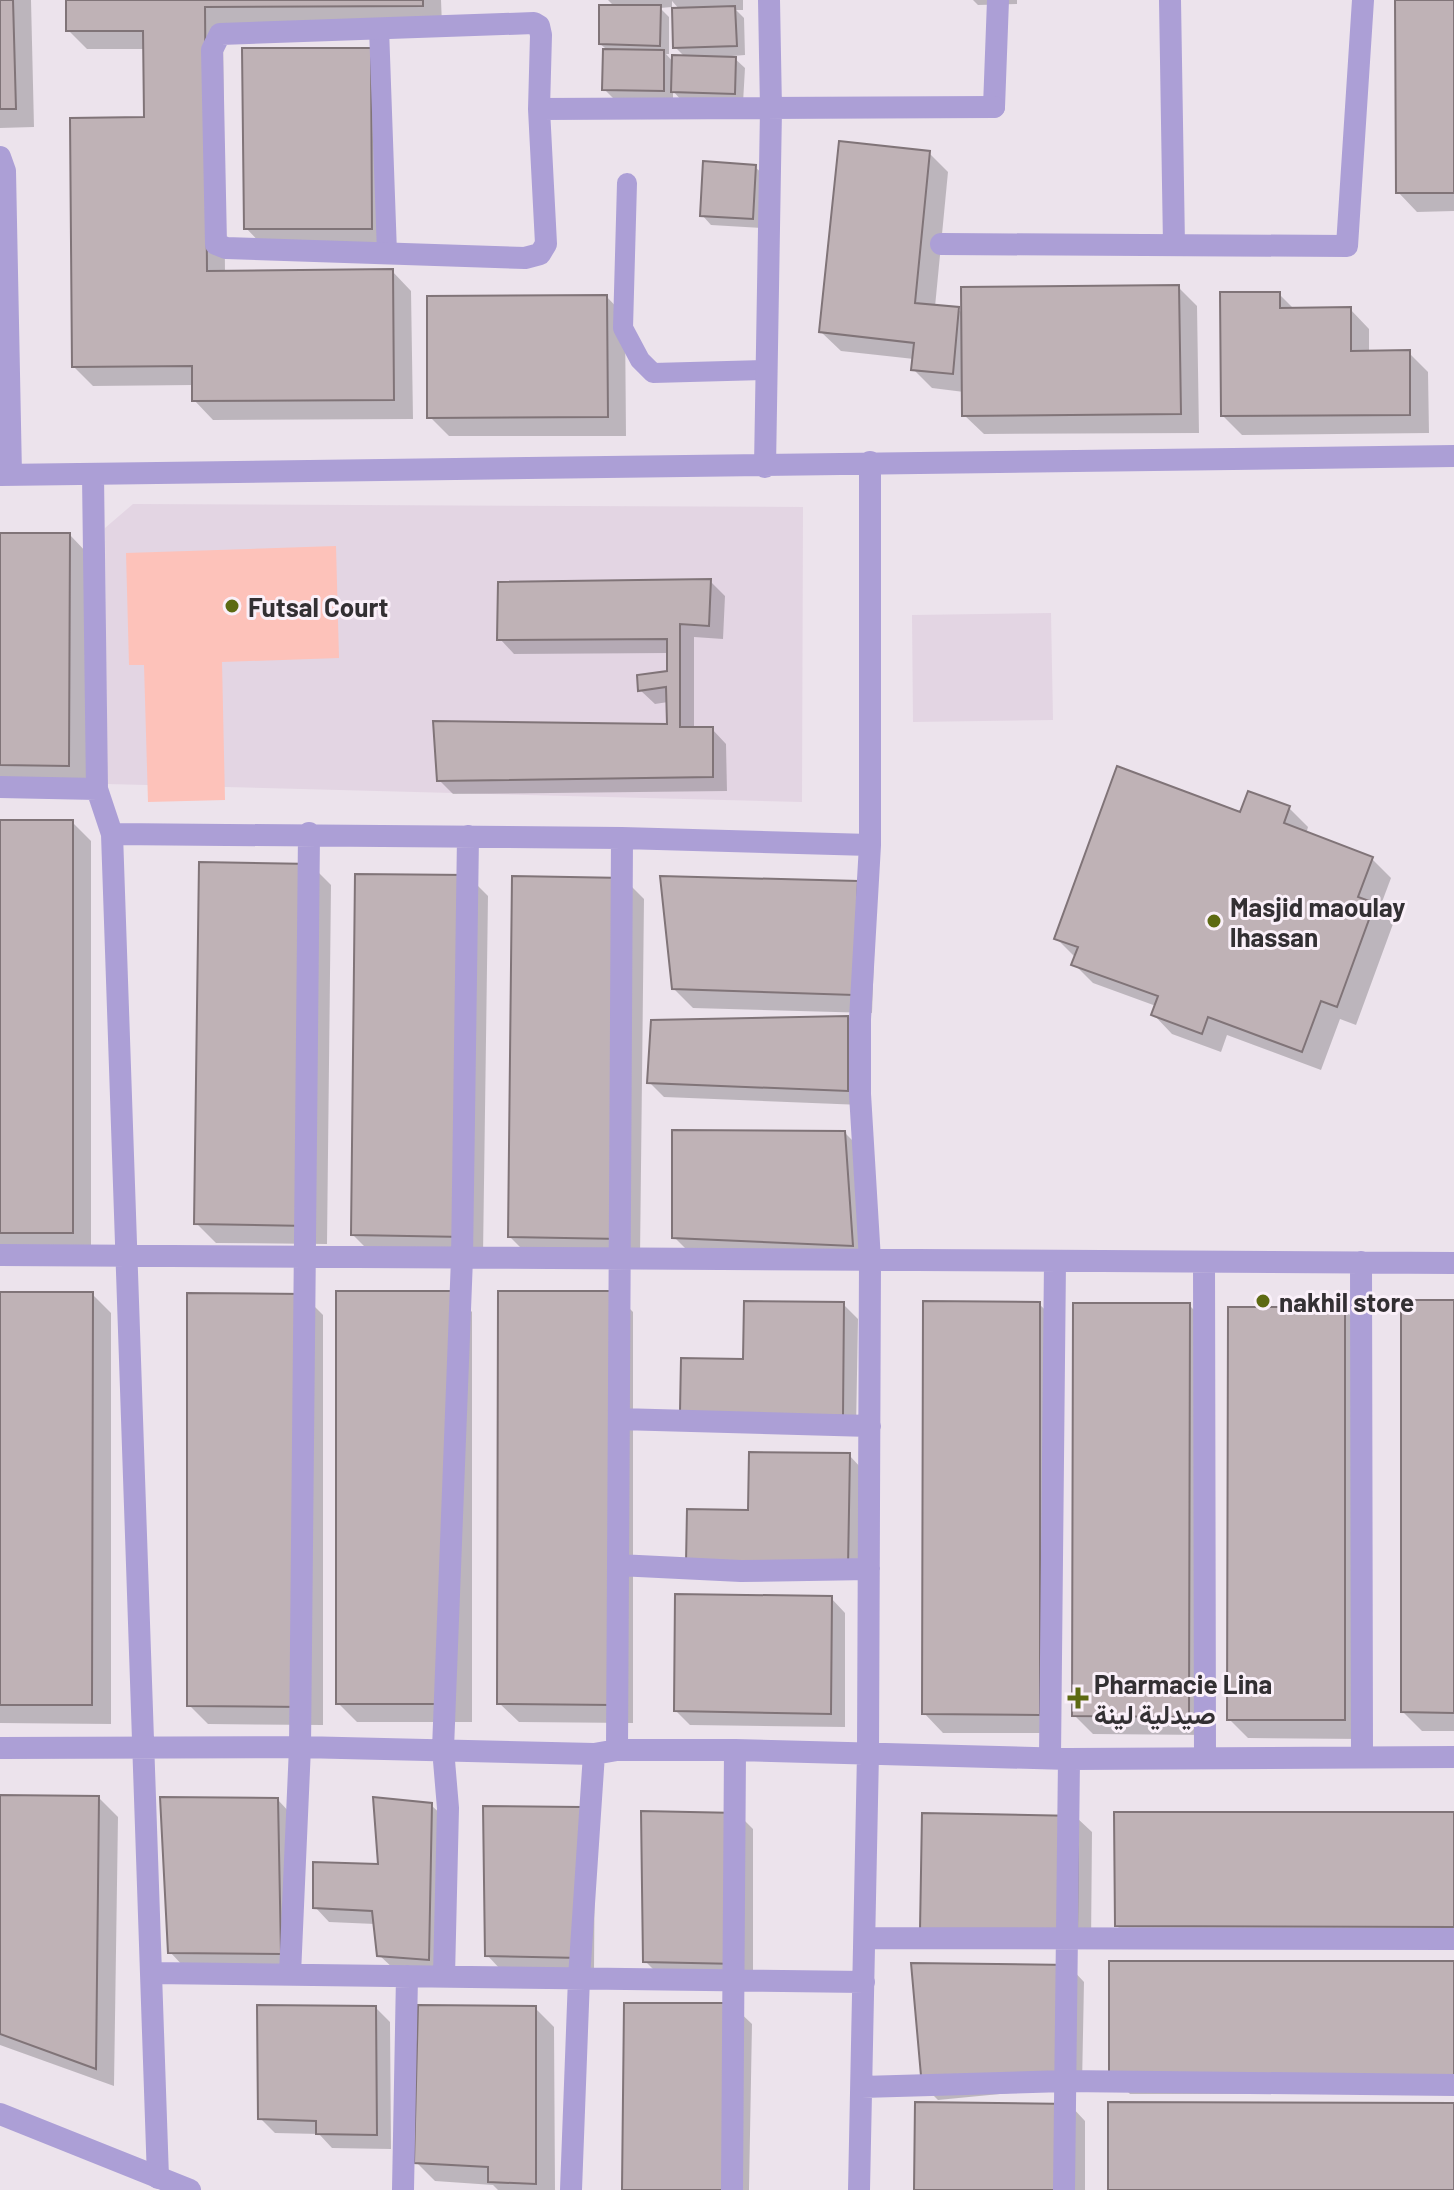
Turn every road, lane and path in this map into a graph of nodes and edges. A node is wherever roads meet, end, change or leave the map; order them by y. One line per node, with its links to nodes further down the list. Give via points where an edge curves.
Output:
1 (769, 0): 7 (street)
2 (998, 0): 7 (street, via 994,107)
3 (1170, 0): 11 (street)
4 (1363, 0): 11 (street, via 1347,246)
5 (379, 28): 6 (street, via 534,23 541,35); 12 (lane); 12 (street, via 220,34 212,50 214,233 216,244 226,248)
6 (539, 109): 7 (street); 12 (street, via 546,244 540,254 525,258)
7 (771, 109): 14 (street)
8 (0, 157): 13 (street, via 5,171)
9 (627, 183): 14 (lane, via 623,328 640,360 653,373)
10 (941, 244): 11 (street)
11 (1174, 245)
12 (387, 253)
13 (3, 260): 18 (street)
14 (767, 370): 17 (street)
15 (1454, 456): 16 (street)
16 (870, 462): 17 (street); 26 (street)
17 (765, 467): 19 (street)
18 (6, 475): 19 (street)
19 (93, 475): 21 (street)
20 (0, 787): 21 (street)
21 (97, 789): 23 (street)
22 (309, 833): 23 (street); 24 (street); 29 (street)
23 (112, 834): 28 (street)
24 (468, 836): 25 (street); 31 (street)
25 (622, 838): 26 (street); 30 (street)
26 (870, 845): 32 (street, via 860,1094)
27 (0, 1255): 28 (street)
28 (128, 1256): 29 (street); 43 (street)
29 (303, 1257): 31 (street); 41 (street)
30 (620, 1257): 31 (street); 32 (street); 37 (street)
31 (462, 1258): 44 (street)
32 (870, 1260): 33 (street); 38 (street)
33 (1055, 1261): 34 (street); 52 (street)
34 (1204, 1262): 35 (street); 49 (street)
35 (1361, 1262): 36 (street); 50 (street)
36 (1454, 1263)
37 (619, 1419): 38 (street); 39 (street)
38 (870, 1426): 40 (street)
39 (618, 1565): 40 (street, via 741,1571); 45 (street)
40 (869, 1569): 47 (street)
41 (300, 1747): 43 (street); 44 (street); 57 (street)
42 (0, 1748): 43 (street)
43 (143, 1748): 56 (street)
44 (443, 1749): 48 (street); 59 (street, via 448,1808)
45 (617, 1750): 46 (street); 48 (street)
46 (735, 1750): 47 (street); 61 (street)
47 (868, 1753): 52 (street); 54 (street)
48 (594, 1754): 60 (street)
49 (1205, 1757): 50 (street); 52 (street)
50 (1362, 1757): 51 (street)
51 (1454, 1757)
52 (1059, 1758): 53 (street)
53 (1066, 1936): 54 (street); 55 (street); 63 (street)
54 (865, 1938): 62 (street)
55 (1454, 1939)
56 (151, 1973): 57 (street); 67 (street)
57 (290, 1974): 58 (street)
58 (407, 1976): 59 (street); 69 (street)
59 (444, 1976): 60 (street)
60 (579, 1978): 61 (street); 70 (street)
61 (733, 1978): 62 (street); 71 (street)
62 (864, 1982): 65 (street)
63 (1065, 2081): 64 (street); 65 (street); 73 (street)
64 (1454, 2085)
65 (862, 2087): 72 (street)
66 (0, 2114): 67 (street)
67 (158, 2178): 68 (street)
68 (190, 2190)
69 (403, 2190)
70 (571, 2190)
71 (732, 2190)
72 (859, 2190)
73 (1064, 2190)

